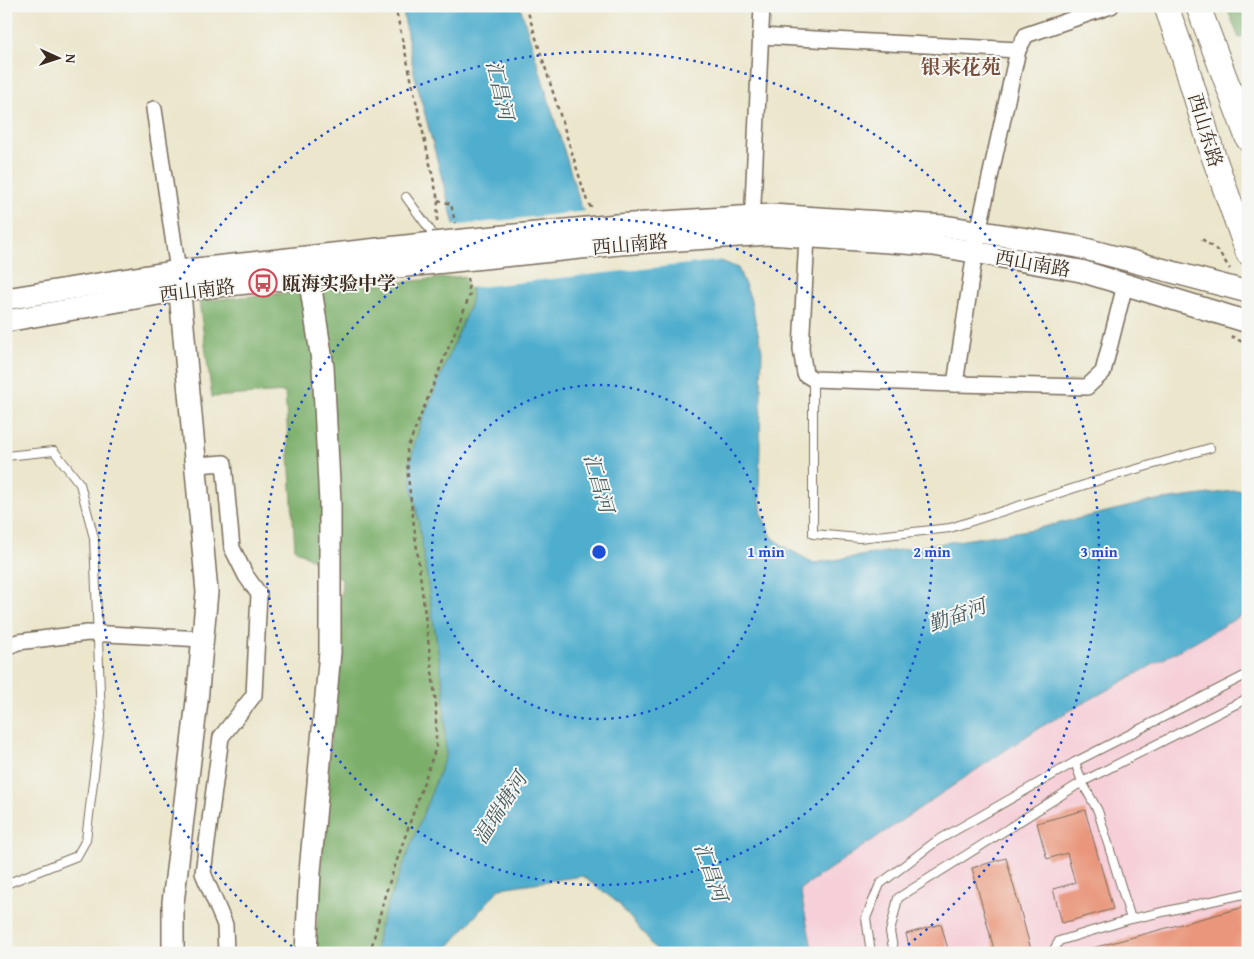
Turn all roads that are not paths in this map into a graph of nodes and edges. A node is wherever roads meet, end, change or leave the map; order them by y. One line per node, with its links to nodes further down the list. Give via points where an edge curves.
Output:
1 (762, 6): 5 (street)
2 (1111, 6): 6 (street, via 1026,35)
3 (1166, 6): 15 (main road, 西山东路, via 1212,155)
4 (1198, 6): 8 (main road, 西山东路)
5 (760, 36): 6 (street); 10 (street)
6 (1018, 50): 11 (street)
7 (154, 109): 17 (street)
8 (1248, 139)
9 (406, 197): 13 (lane)
10 (752, 226): 11 (main road, 西山南路, via 771,215 944,226); 12 (main road, 西山南路, via 768,234); 13 (main road, 西山南路, bridge)
11 (978, 232): 14 (street); 19 (main road, 西山南路, via 1078,247)
12 (807, 236): 14 (main road, 西山南路, via 934,246); 23 (street, via 801,349 805,374)
13 (434, 247): 16 (main road, 西山南路); 17 (main road, 西山南路)
14 (975, 253): 18 (main road, 西山南路, via 1081,271); 24 (street)
15 (1248, 253)
16 (309, 276): 17 (main road, 西山南路); 40 (main road, via 323,367 330,503 330,652)
17 (179, 281): 20 (main road, 西山南路); 21 (main road, 西山南路); 27 (main road)
18 (1125, 285): 22 (main road, 西山南路); 24 (street, via 1104,372 1087,387)
19 (1248, 292)
20 (6, 299)
21 (6, 321)
22 (1248, 322)
23 (813, 379): 24 (street); 25 (lane, via 813,534 859,538 950,528)
24 (954, 384)
25 (1210, 448)
26 (6, 456): 28 (lane, via 54,451 80,484 94,538)
27 (197, 465): 29 (main road, via 207,592); 39 (street, via 224,463 232,548 259,594 254,695 222,737 203,873 225,925)
28 (98, 634): 29 (street); 30 (street, via 18,642); 35 (lane, via 100,717 86,840 77,856)
29 (203, 639): 38 (main road, via 172,903)
30 (6, 647)
31 (1248, 674): 33 (lane)
32 (1248, 698): 34 (lane)
33 (1075, 762): 34 (lane); 41 (lane, via 935,842 880,884 866,918)
34 (1082, 782): 37 (lane, via 1098,811); 42 (lane, via 898,898 890,932)
35 (6, 884)
36 (1248, 893): 37 (lane)
37 (1131, 919): 43 (lane, via 1059,941)
38 (173, 953)
39 (226, 953)
40 (306, 953)
41 (871, 953)
42 (894, 953)
43 (1052, 953)

